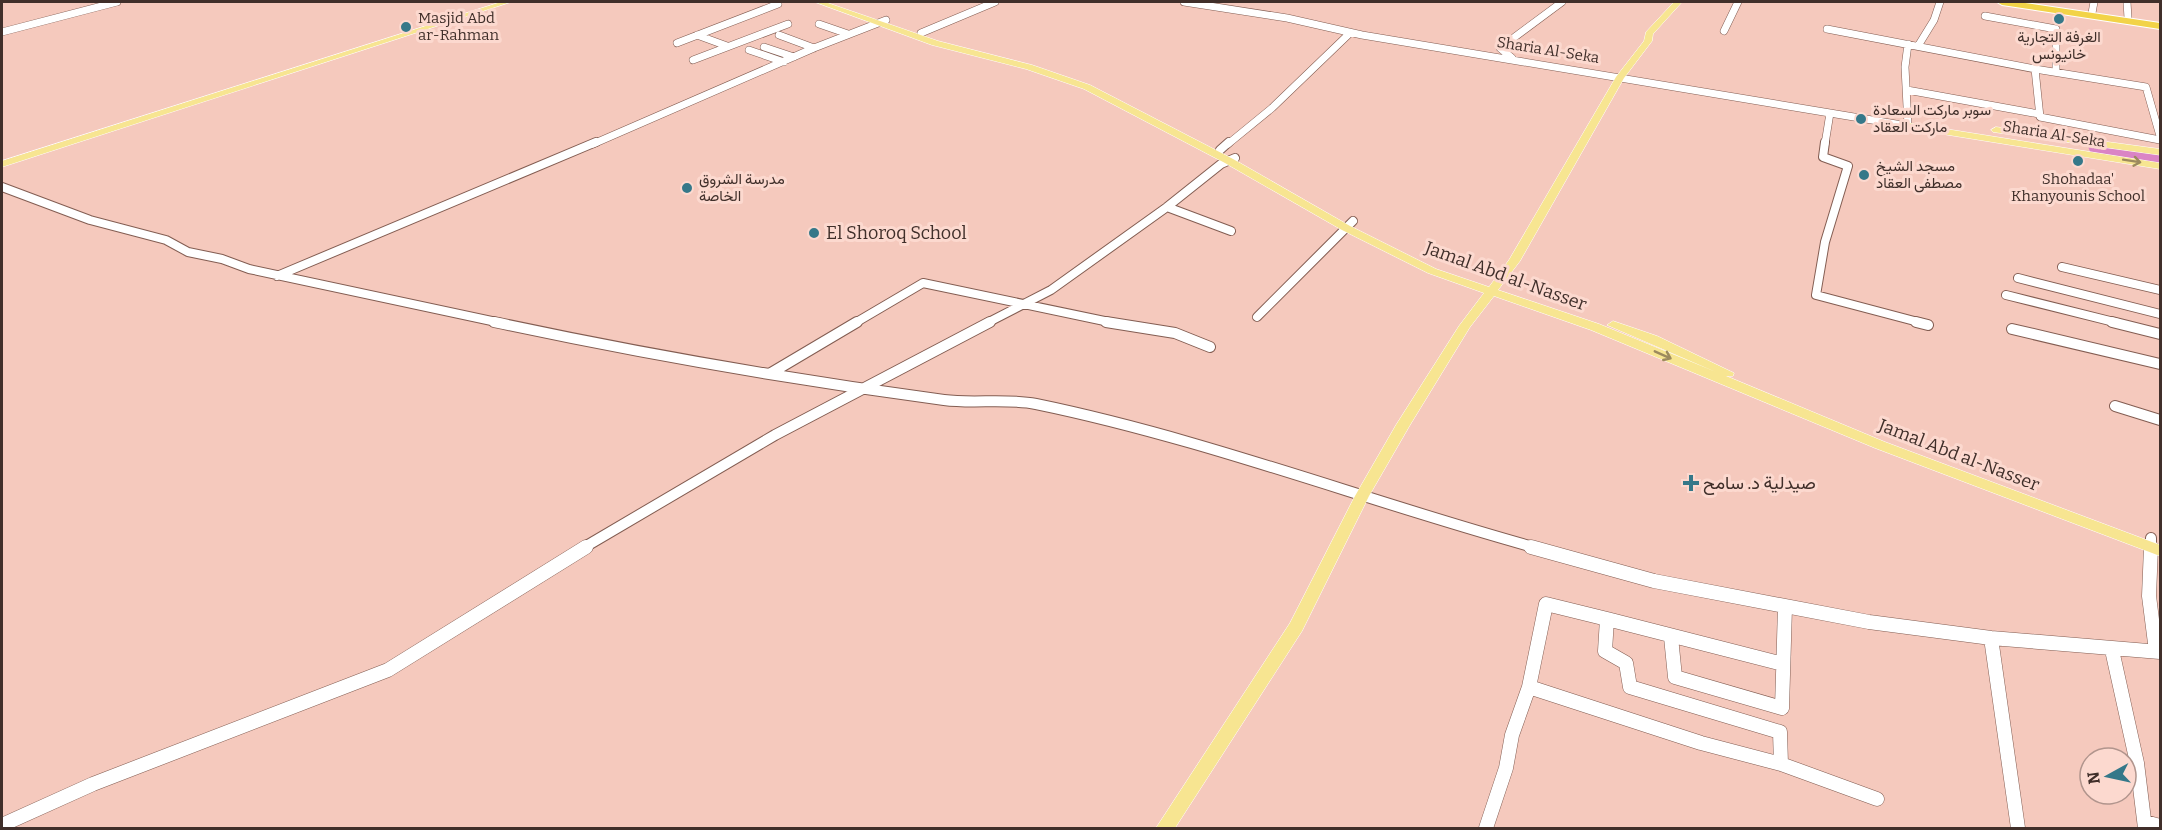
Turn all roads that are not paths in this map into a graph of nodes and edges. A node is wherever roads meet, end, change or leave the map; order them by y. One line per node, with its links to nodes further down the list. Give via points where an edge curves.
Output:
1 (117, 2): 25 (street)
2 (507, 2): 53 (main road)
3 (819, 2): 19 (main road, Jamal Abd al-Nasser)
4 (832, 2): 19 (main road, Jamal Abd al-Nasser)
5 (995, 2): 26 (street)
6 (1184, 2): 27 (street, Sharia Al-Seka, via 1287,18)
7 (1562, 2): 40 (street, via 1500,48)
8 (1678, 2): 44 (main road, via 1649,34 1648,41)
9 (1738, 2): 24 (street)
10 (1940, 2): 34 (street)
11 (2002, 2): 22 (highway)
12 (2022, 2): 22 (highway)
13 (2094, 2): 16 (street)
14 (2127, 2): 18 (street)
15 (778, 4): 29 (street)
16 (2092, 13)
17 (1985, 16): 43 (street, via 2056,29)
18 (2128, 18)
19 (882, 21): 26 (main road, Jamal Abd al-Nasser); 28 (street); 52 (main road, Jamal Abd al-Nasser, via 942,44 1087,87)
20 (788, 24): 33 (street)
21 (819, 24): 28 (street)
22 (2160, 25)
23 (1827, 28): 32 (street)
24 (1724, 31)
25 (2, 32)
26 (921, 33): 50 (main road, Jamal Abd al-Nasser, via 1097,84)
27 (1350, 33): 40 (street, Sharia Al-Seka); 50 (street, via 1272,108)
28 (848, 34): 36 (street)
29 (697, 35): 31 (street); 33 (street)
30 (779, 36): 36 (street)
31 (677, 43)
32 (1908, 44): 34 (street); 45 (street)
33 (727, 46): 39 (street)
34 (1918, 46): 42 (street)
35 (764, 47): 38 (street)
36 (814, 48): 38 (street)
37 (749, 50): 41 (street)
38 (794, 57): 41 (street)
39 (693, 60)
40 (1515, 60): 44 (street, Sharia Al-Seka)
41 (784, 62): 60 (street)
42 (2035, 69): 43 (street); 47 (street)
43 (2056, 71): 49 (street, via 2146,87)
44 (1620, 77): 46 (street, Sharia Al-Seka); 62 (main road, via 1514,261)
45 (1907, 90): 47 (street); 48 (street)
46 (1830, 112): 48 (street, Sharia Al-Seka); 68 (street, via 1823,157 1848,166 1825,243 1816,296)
47 (2039, 114): 49 (street)
48 (1908, 126): 51 (main road, Sharia Al-Seka, via 1941,123); 54 (main road, Sharia Al-Seka, one-way to 54)
49 (2160, 138)
50 (1220, 150): 52 (main road, Jamal Abd al-Nasser)
51 (2160, 152)
52 (1232, 159): 56 (street); 57 (main road, Jamal Abd al-Nasser)
53 (2, 164)
54 (2160, 165)
55 (2, 187): 60 (street, via 90,220 166,240 188,252)
56 (1167, 207): 58 (street); 65 (street, via 1052,290)
57 (1349, 224): 62 (main road, Jamal Abd al-Nasser, via 1410,261); 67 (street)
58 (1231, 231)
59 (2061, 267): 63 (street)
60 (277, 276): 73 (street, via 629,351)
61 (2018, 278): 66 (street)
62 (1492, 289): 77 (main road, via 1465,326); 78 (main road, Jamal Abd al-Nasser, via 1578,320 1880,444)
63 (2160, 290)
64 (2006, 295): 70 (street)
65 (1021, 305): 71 (street, via 1175,333); 73 (street, via 923,283); 74 (street)
66 (2160, 314)
67 (1257, 317)
68 (1928, 325)
69 (2012, 329): 72 (street)
70 (2160, 334)
71 (1210, 347)
72 (2160, 364)
73 (771, 373): 74 (street)
74 (863, 389): 77 (street, via 948,401 1031,404 1093,416); 89 (street, via 775,435 621,525 388,670 93,784)
75 (2115, 406): 76 (street)
76 (2160, 420)
77 (1362, 496): 79 (street, via 1594,566); 92 (main road, via 1296,627)
78 (2156, 544): 84 (street, via 2149,596)
79 (1785, 607): 82 (street); 85 (street)
80 (1607, 620): 81 (street); 86 (street, via 1546,604); 87 (street, via 1605,651 1626,663 1630,687 1780,732)
81 (1671, 637): 85 (street); 85 (street, via 1675,677 1782,708)
82 (1991, 639): 83 (street); 94 (street)
83 (2112, 650): 84 (street); 90 (street, via 2137,763)
84 (2158, 652)
85 (1783, 664)
86 (1529, 687): 87 (street); 93 (street)
87 (1781, 764): 88 (street)
88 (1877, 799)
89 (2, 825)
90 (2145, 825): 91 (street)
91 (2160, 826)
92 (1165, 828)
93 (1486, 828)
94 (2018, 828)

